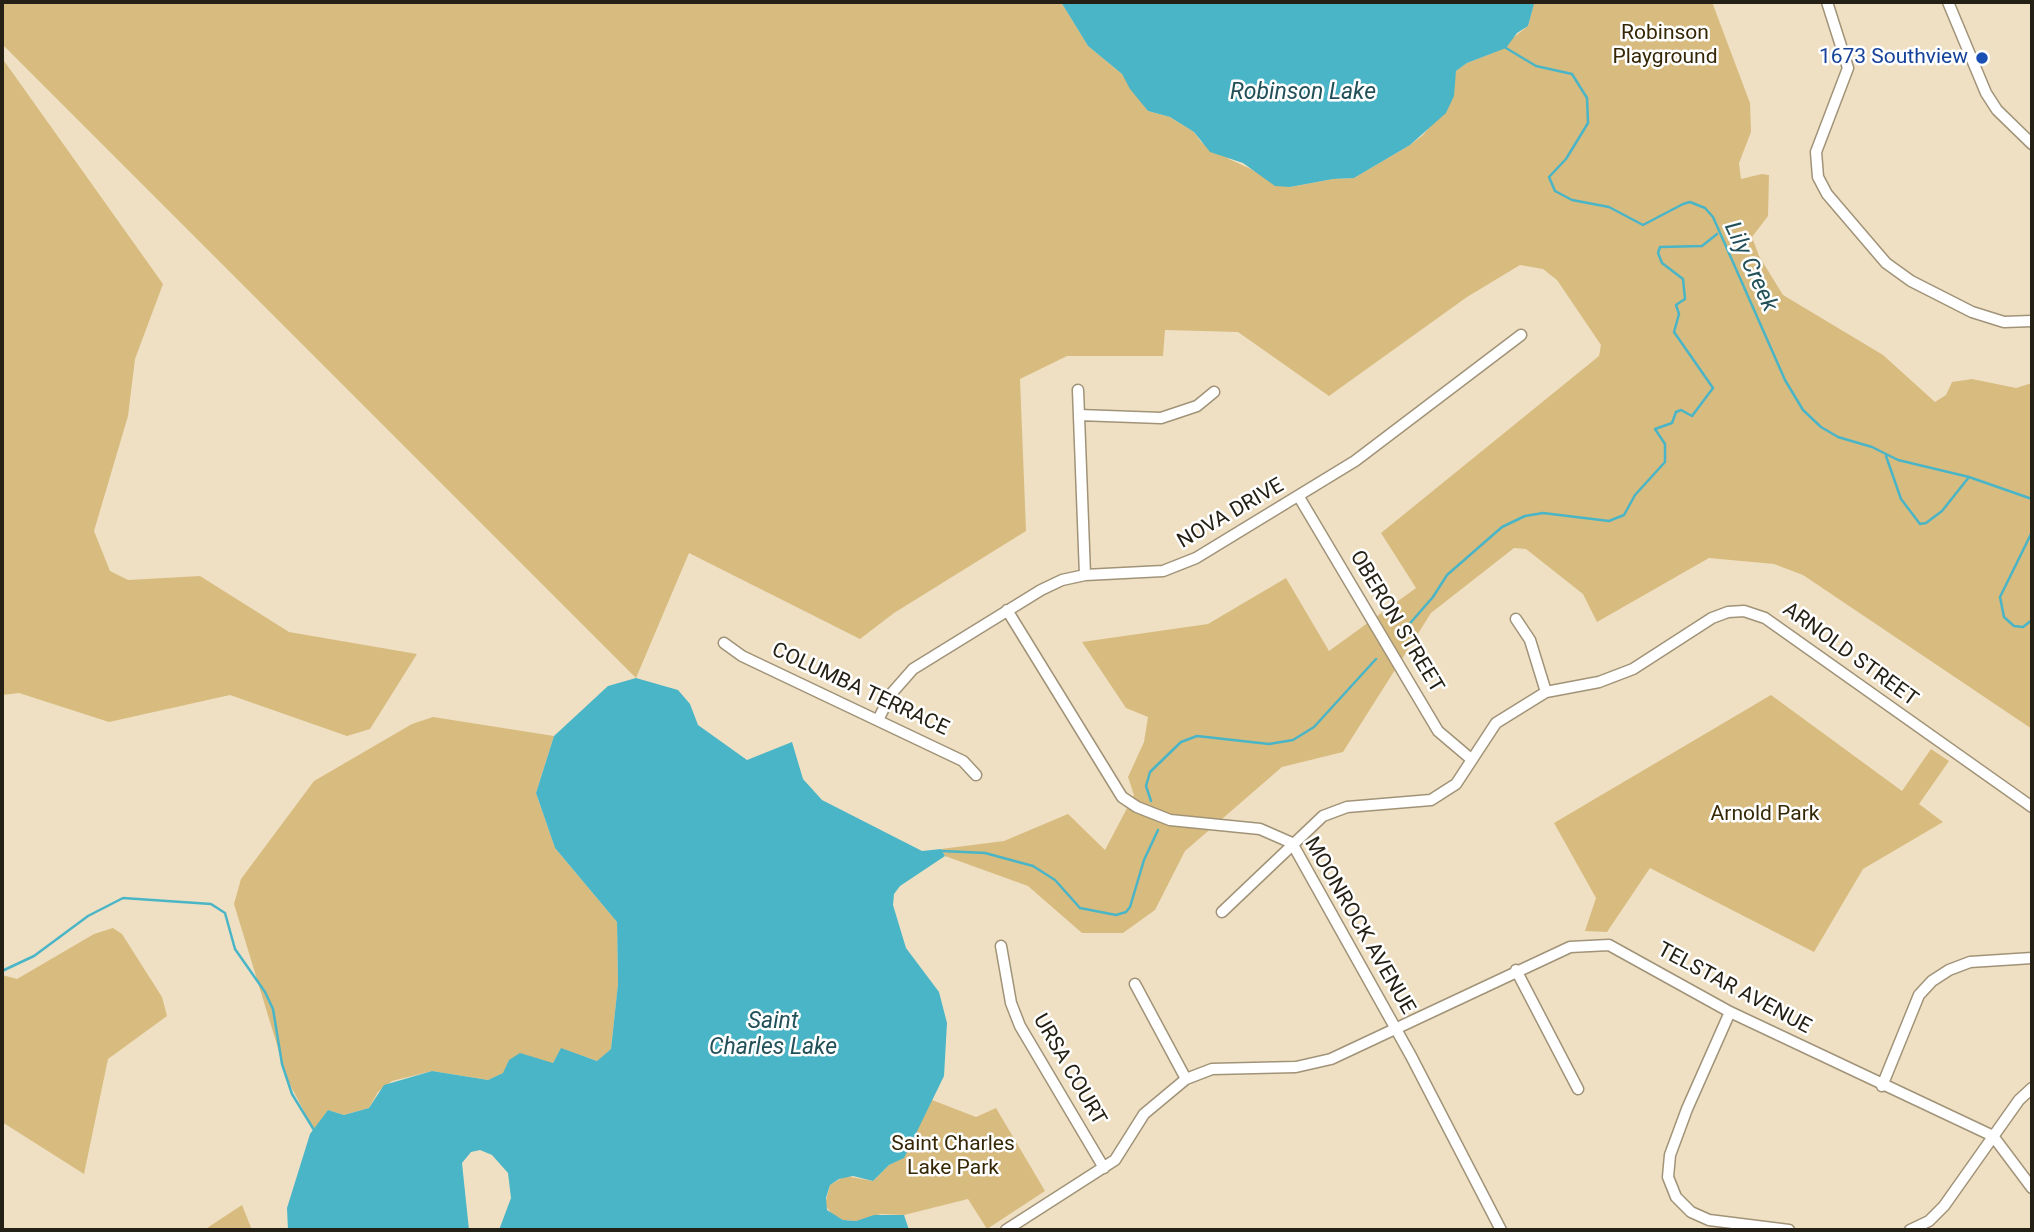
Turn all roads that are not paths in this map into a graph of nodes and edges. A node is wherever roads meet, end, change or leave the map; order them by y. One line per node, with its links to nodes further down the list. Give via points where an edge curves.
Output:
1 (1827, 2): 4 (street, via 1848,68 1816,152 1822,186 1886,263 1911,281 1972,312 2004,322)
2 (1948, 2): 3 (street, via 1986,93)
3 (2032, 144)
4 (2032, 321)
5 (1521, 335): 9 (street, NOVA DRIVE, via 1355,461)
6 (1078, 390): 8 (street)
7 (1214, 392): 8 (street, via 1198,406 1161,418)
8 (1079, 415): 10 (street)
9 (1299, 497): 10 (street, NOVA DRIVE, via 1180,566); 16 (street, OBERON STREET, via 1438,731)
10 (1085, 575): 11 (street, NOVA DRIVE, via 1053,584)
11 (1007, 610): 15 (street, NOVA DRIVE, via 905,676); 19 (street, MOONROCK AVENUE, via 1122,797 1171,820 1247,826)
12 (1516, 619): 14 (street, via 1530,640)
13 (724, 643): 15 (street, COLUMBA TERRACE, via 742,656)
14 (1546, 692): 16 (street, ARNOLD STREET, via 1496,723); 18 (street, ARNOLD STREET, via 1624,673 1720,614 1755,613)
15 (878, 720): 17 (street, COLUMBA TERRACE, via 963,761)
16 (1471, 759): 19 (street, ARNOLD STREET, via 1456,784 1431,800 1347,807 1323,816)
17 (976, 775)
18 (2032, 807)
19 (1292, 843): 20 (street, ARNOLD STREET); 26 (street, MOONROCK AVENUE)
20 (1222, 912)
21 (1002, 946): 32 (street, URSA COURT, via 1011,1003 1020,1026)
22 (2032, 958): 28 (street, via 1970,962 1932,981 1919,995)
23 (1516, 970): 25 (street, TELSTAR AVENUE, via 1570,947 1609,945); 26 (street, TELSTAR AVENUE); 30 (street)
24 (1135, 984): 27 (street)
25 (1730, 1013): 28 (street, TELSTAR AVENUE); 36 (street, via 1683,1120 1670,1155 1668,1177 1676,1197 1691,1212 1709,1220)
26 (1395, 1028): 27 (street, TELSTAR AVENUE, via 1331,1059 1296,1068 1212,1069); 35 (street, MOONROCK AVENUE)
27 (1186, 1079): 32 (street, via 1144,1114 1115,1160)
28 (1882, 1086): 31 (street, TELSTAR AVENUE)
29 (2032, 1088): 31 (street)
30 (1578, 1089)
31 (1993, 1136): 33 (street, TELSTAR AVENUE); 37 (street, via 1944,1206 1929,1221)
32 (1104, 1168): 34 (street)
33 (2032, 1188)
34 (1006, 1230)
35 (1501, 1230)
36 (1789, 1230)
37 (1910, 1230)

